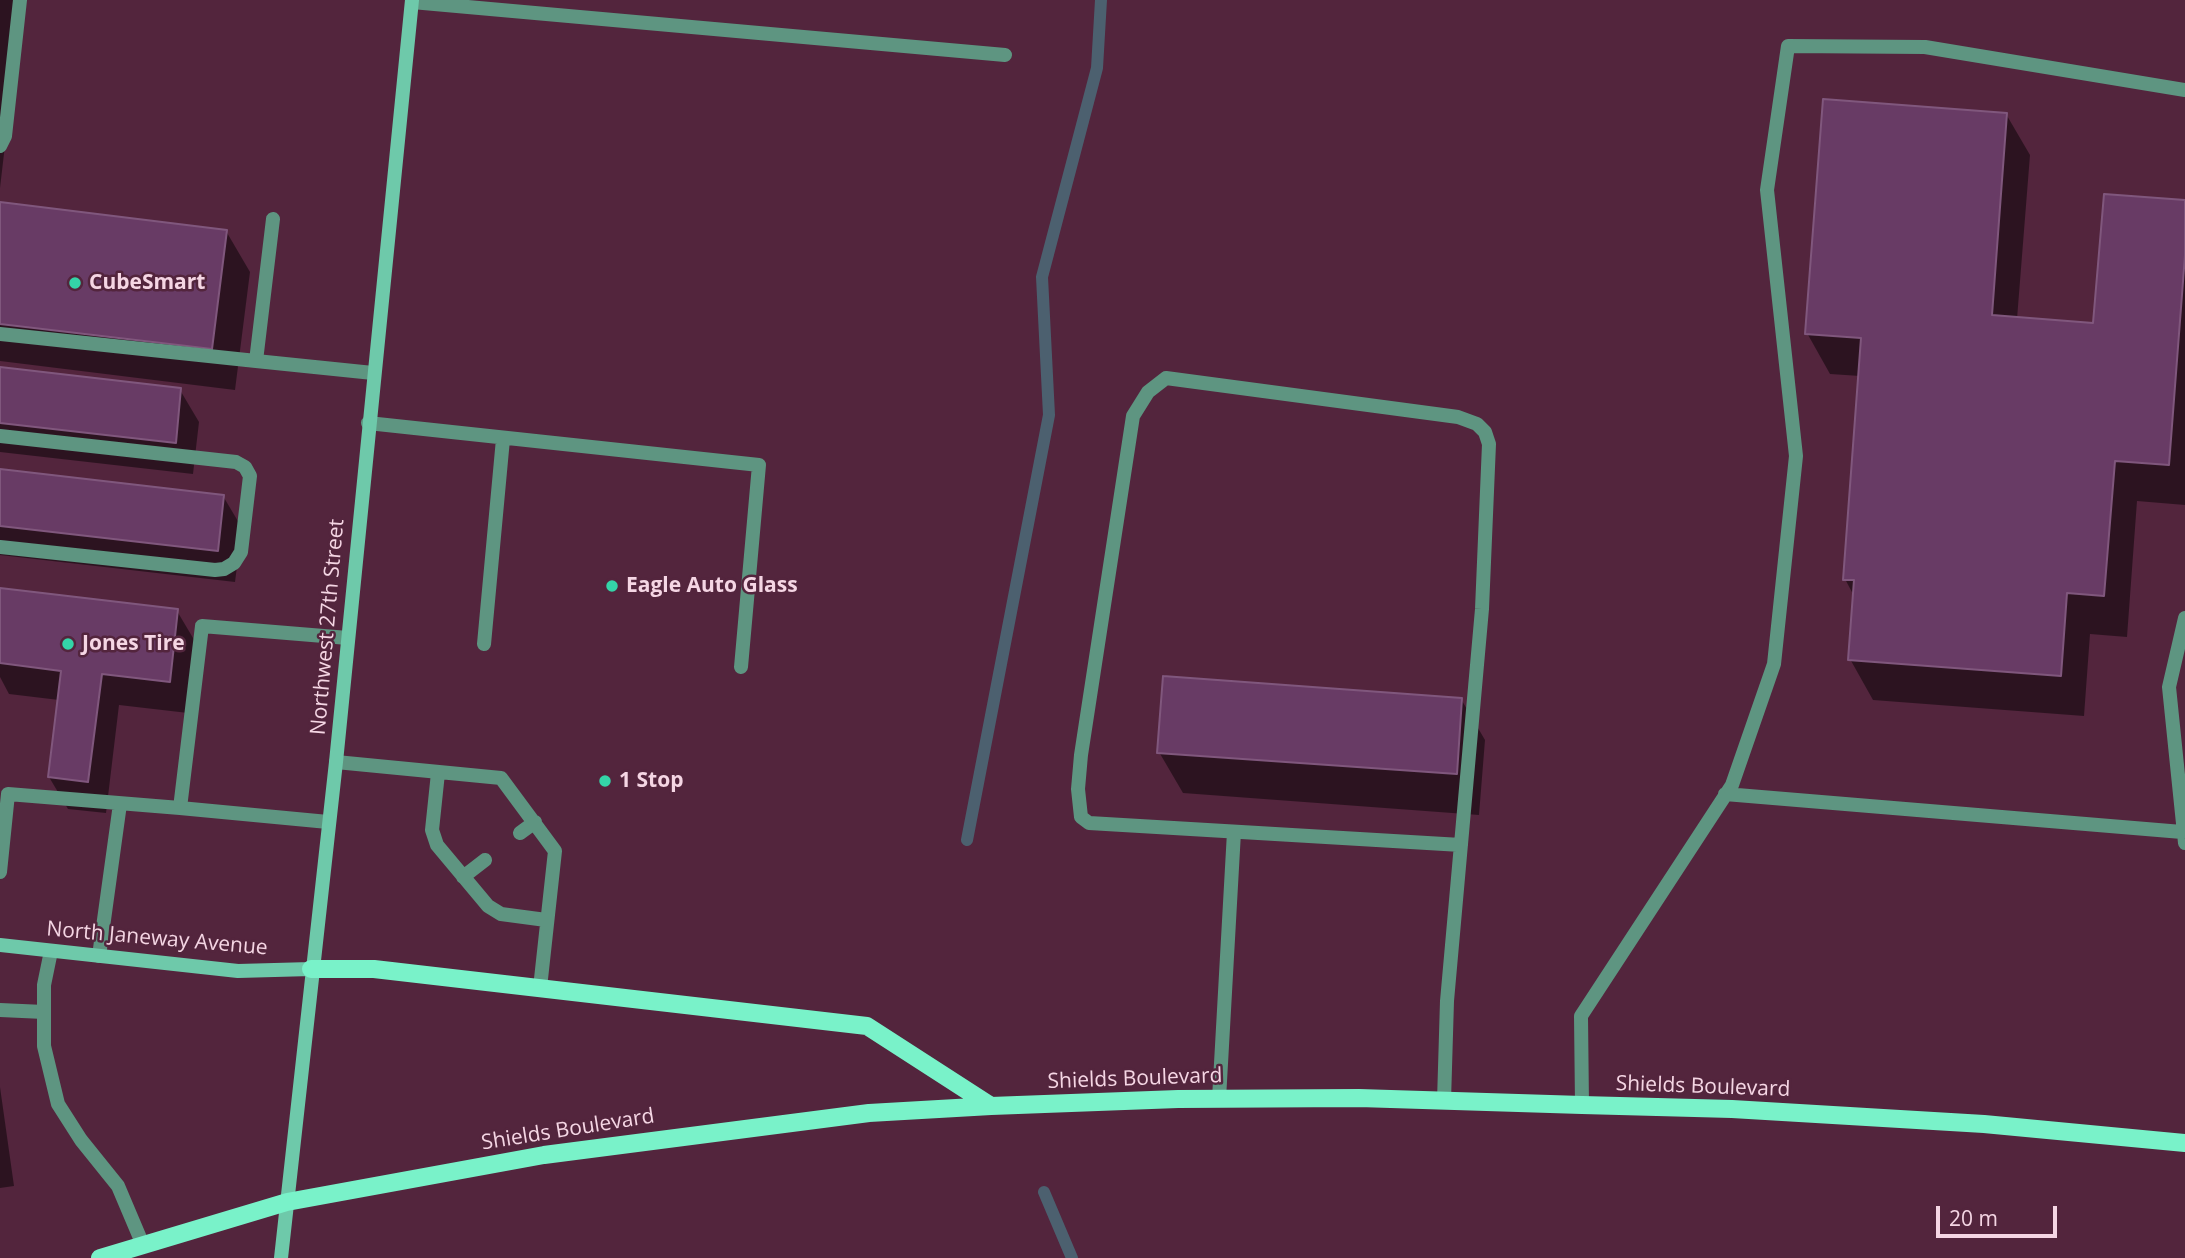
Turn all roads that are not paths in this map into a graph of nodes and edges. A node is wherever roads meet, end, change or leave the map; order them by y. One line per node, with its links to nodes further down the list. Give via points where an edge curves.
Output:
1 (20, 0): 5 (street, via 5,136)
2 (412, 1): 3 (street); 9 (main road, Northwest 27th Street)
3 (1005, 55)
4 (2185, 90): 20 (street, via 1925,47 1788,46 1767,190 1796,456 1774,664)
5 (0, 146)
6 (273, 219): 8 (street)
7 (0, 334): 8 (street)
8 (256, 361): 9 (street)
9 (373, 373): 10 (main road, Northwest 27th Street)
10 (368, 423): 12 (street); 15 (main road, Northwest 27th Street)
11 (0, 436): 13 (street, via 236,462 250,477 241,552 225,569)
12 (503, 439): 16 (street); 17 (street, via 759,465)
13 (0, 547)
14 (2185, 618): 27 (street, via 2169,687)
15 (348, 638): 18 (main road, Northwest 27th Street); 22 (street, via 202,626)
16 (485, 645)
17 (741, 667)
18 (336, 762): 19 (street); 23 (main road, Northwest 27th Street)
19 (438, 772): 24 (street, via 502,778); 31 (street, via 432,830 436,845)
20 (1725, 794): 27 (street); 42 (street, via 1581,1016)
21 (120, 804): 22 (street); 30 (street, via 8,794); 35 (street)
22 (180, 808): 23 (street)
23 (328, 822): 36 (main road, Northwest 27th Street)
24 (535, 822): 26 (street); 32 (street, via 555,851)
25 (1234, 832): 28 (street); 28 (street, via 1089,823 1080,817 1081,755 1133,416 1148,391 1166,378 1458,418 1485,432 1489,444 1482,609); 40 (street)
26 (520, 833)
27 (2184, 838)
28 (1461, 845): 41 (street, via 1447,1001)
29 (485, 860): 31 (street)
30 (0, 872)
31 (463, 877): 32 (street, via 501,914)
32 (546, 920): 37 (street)
33 (0, 946): 34 (main road, North Janeway Avenue)
34 (51, 951): 35 (main road, North Janeway Avenue); 39 (street)
35 (99, 956): 36 (main road, North Janeway Avenue, via 238,971)
36 (311, 969): 37 (main road, via 374,969); 45 (main road, Northwest 27th Street)
37 (540, 988): 43 (main road, via 867,1026)
38 (0, 1010): 39 (street)
39 (44, 1012): 46 (street, via 44,1046 58,1104 118,1186)
40 (1219, 1099): 41 (main road, Shields Boulevard); 43 (main road, Shields Boulevard)
41 (1444, 1101): 42 (main road, Shields Boulevard)
42 (1582, 1105): 44 (main road, Shields Boulevard, via 1970,1123)
43 (991, 1107): 45 (main road, Shields Boulevard, via 869,1114 692,1134)
44 (2185, 1143)
45 (287, 1202): 46 (main road, Shields Boulevard); 48 (main road, Northwest 27th Street)
46 (143, 1245): 47 (main road, Shields Boulevard)
47 (100, 1258)
48 (281, 1258)

